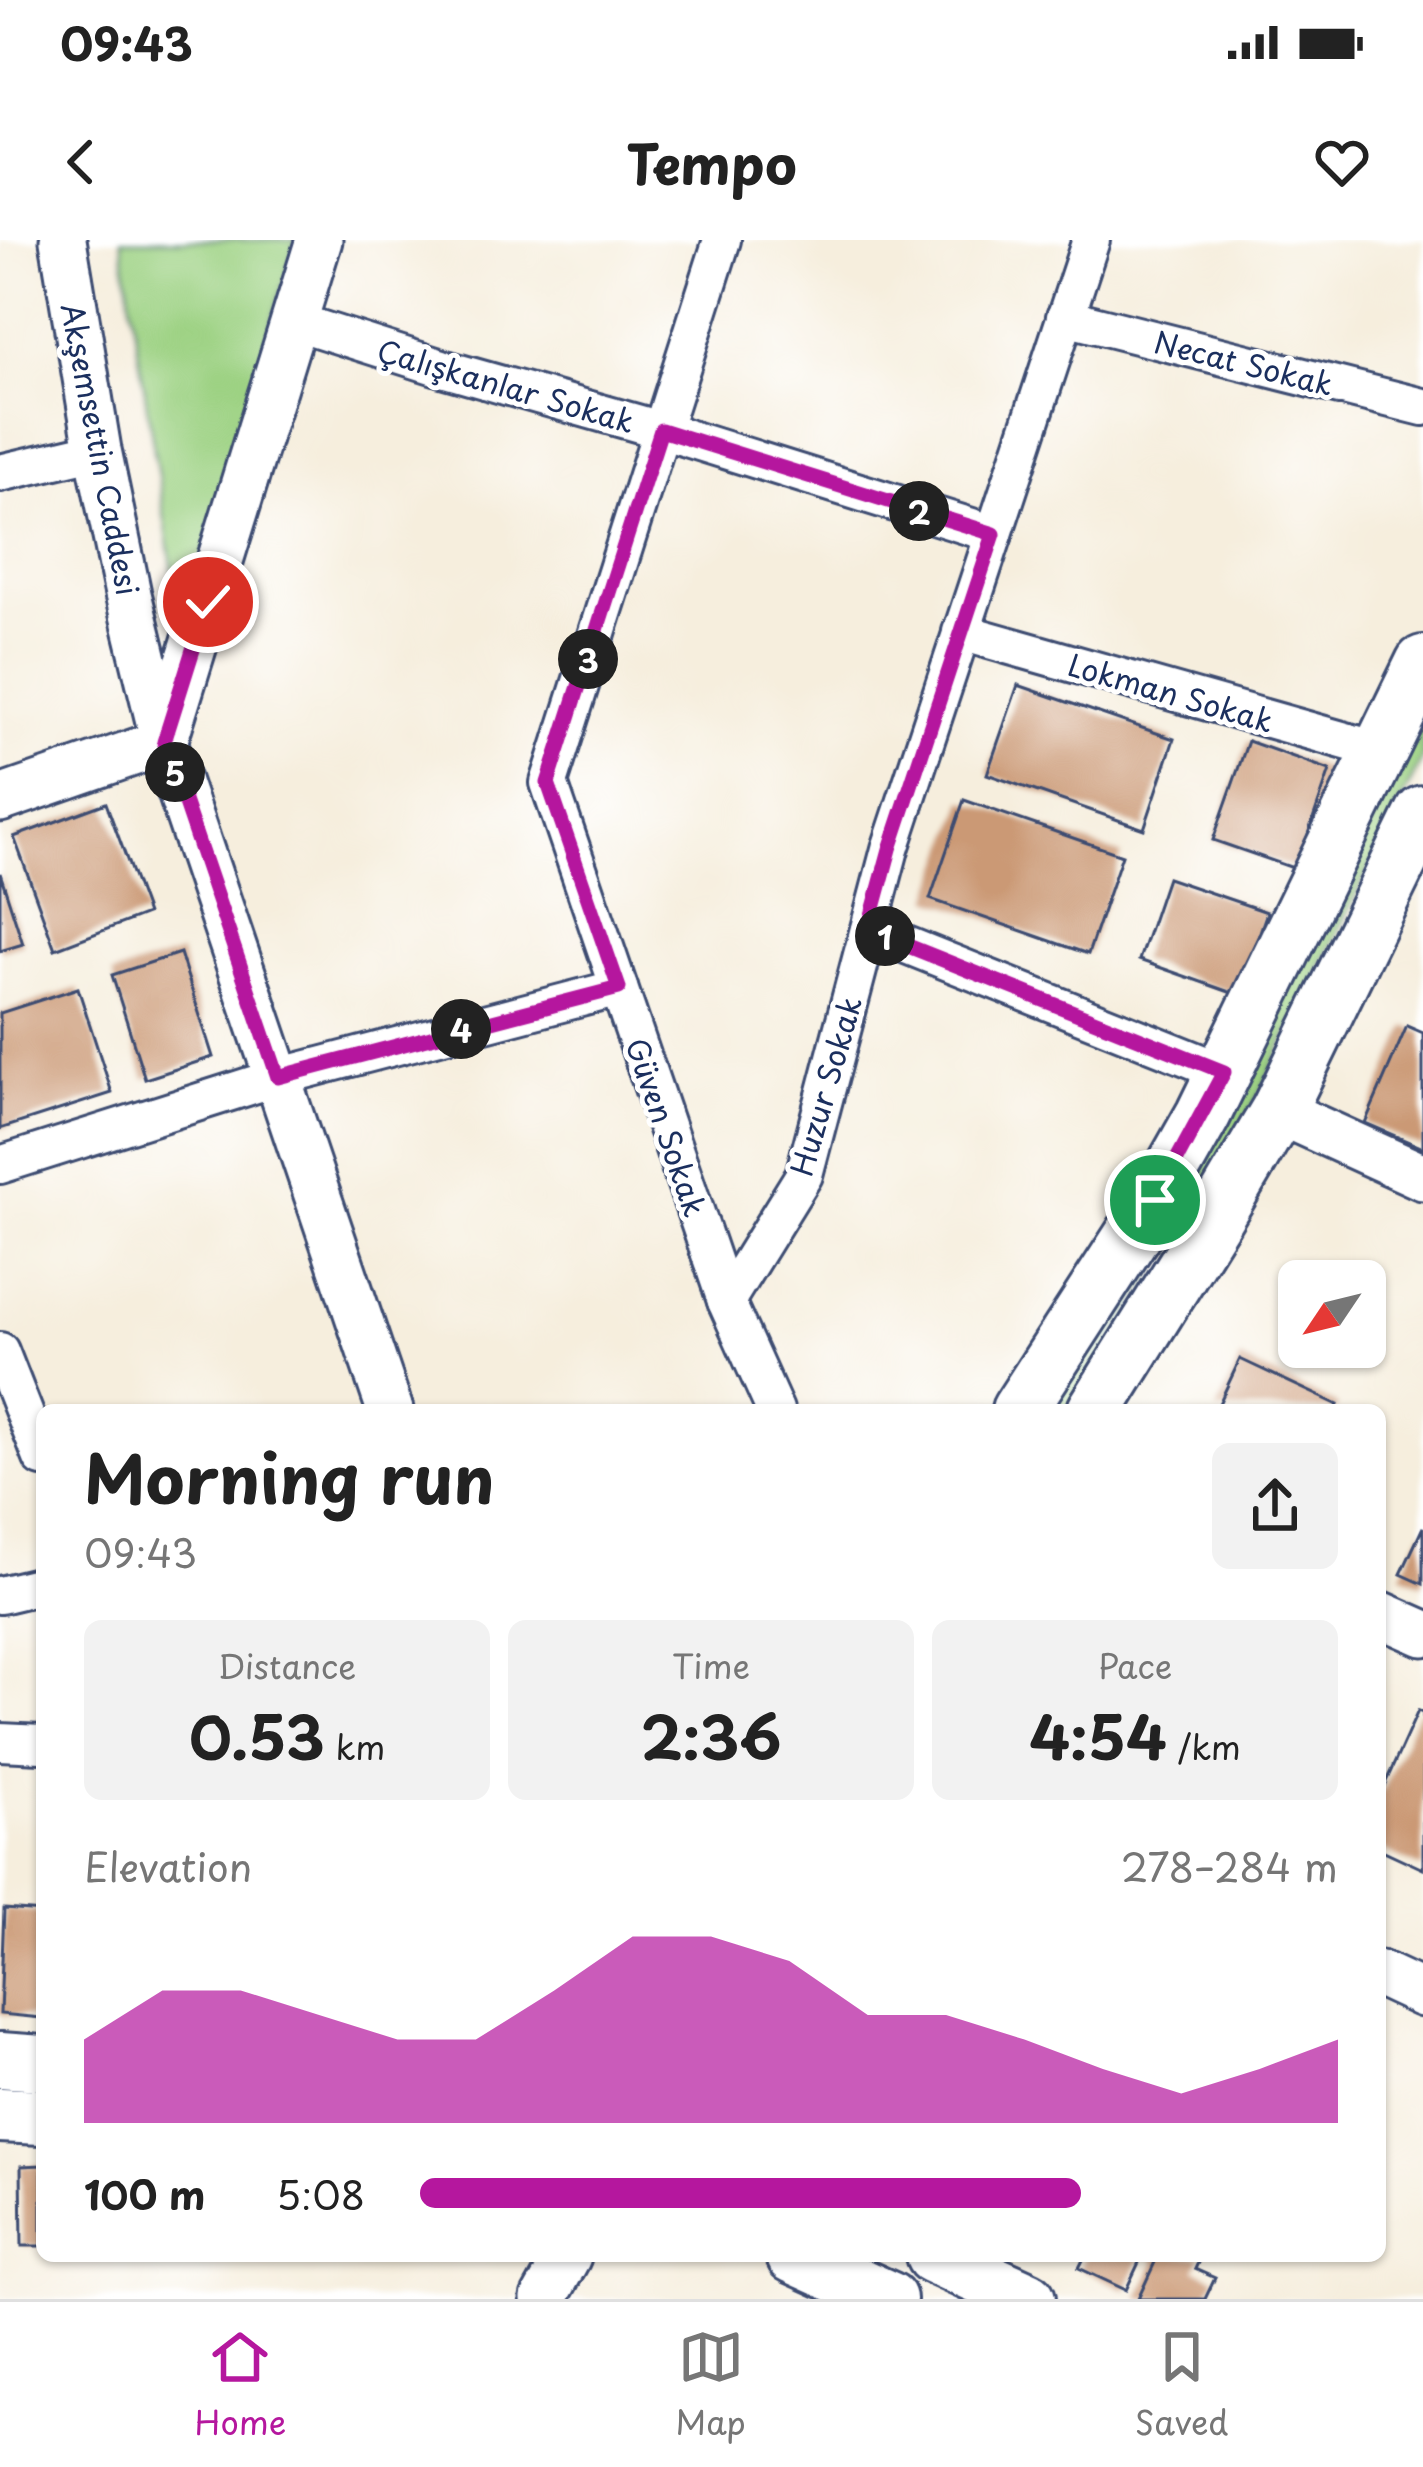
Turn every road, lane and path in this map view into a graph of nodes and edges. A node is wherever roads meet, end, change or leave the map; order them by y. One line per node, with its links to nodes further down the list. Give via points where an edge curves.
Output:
1 (63, 240): 9 (street, Akşemsettin Caddesi)
2 (319, 240): 6 (street)
3 (722, 240): 8 (street, Güven Sokak)
4 (1091, 240): 5 (street, Huzur Sokak)
5 (1065, 317): 7 (street, Necat Sokak); 11 (street, Huzur Sokak)
6 (294, 321): 8 (street, Çalışkanlar Sokak); 14 (street)
7 (1423, 406)
8 (661, 430): 11 (street, Çalışkanlar Sokak); 19 (street, Güven Sokak, via 548,783)
9 (98, 450): 10 (street); 14 (street, Akşemsettin Caddesi)
10 (0, 472)
11 (994, 534): 12 (street, Huzur Sokak)
12 (961, 632): 15 (street, Lokman Sokak); 18 (street, Huzur Sokak)
13 (1423, 662): 15 (main road)
14 (164, 742): 16 (street); 21 (street, Akşemsettin Caddesi)
15 (1381, 751): 20 (main road)
16 (0, 799)
17 (1423, 813): 22 (main road)
18 (868, 930): 20 (street); 25 (street, Huzur Sokak, via 804,1175)
19 (619, 988): 21 (street); 25 (street, Güven Sokak)
20 (1224, 1072): 29 (main road, via 1155,1200)
21 (278, 1077): 23 (street); 27 (street, Akşemsettin Caddesi)
22 (1278, 1111): 24 (street); 30 (main road)
23 (0, 1165)
24 (1423, 1177)
25 (726, 1301): 28 (street, Güven Sokak)
26 (0, 1351): 31 (street)
27 (388, 1404)
28 (772, 1404)
29 (1023, 1404)
30 (1100, 1404)
31 (36, 1443)
32 (36, 1586): 33 (street)
33 (0, 1595)
34 (1386, 1617): 35 (street)
35 (1423, 1633)
36 (0, 1742): 37 (street)
37 (36, 1744)
38 (1386, 1976): 39 (street)
39 (1423, 1994)
40 (0, 2060): 41 (main road)
41 (36, 2062)
42 (0, 2115): 43 (main road)
43 (36, 2117)
44 (530, 2262): 48 (street)
45 (565, 2262): 49 (street)
46 (807, 2262): 50 (main road)
47 (946, 2262): 51 (main road)
48 (527, 2299)
49 (544, 2299)
50 (889, 2299)
51 (1028, 2299)

